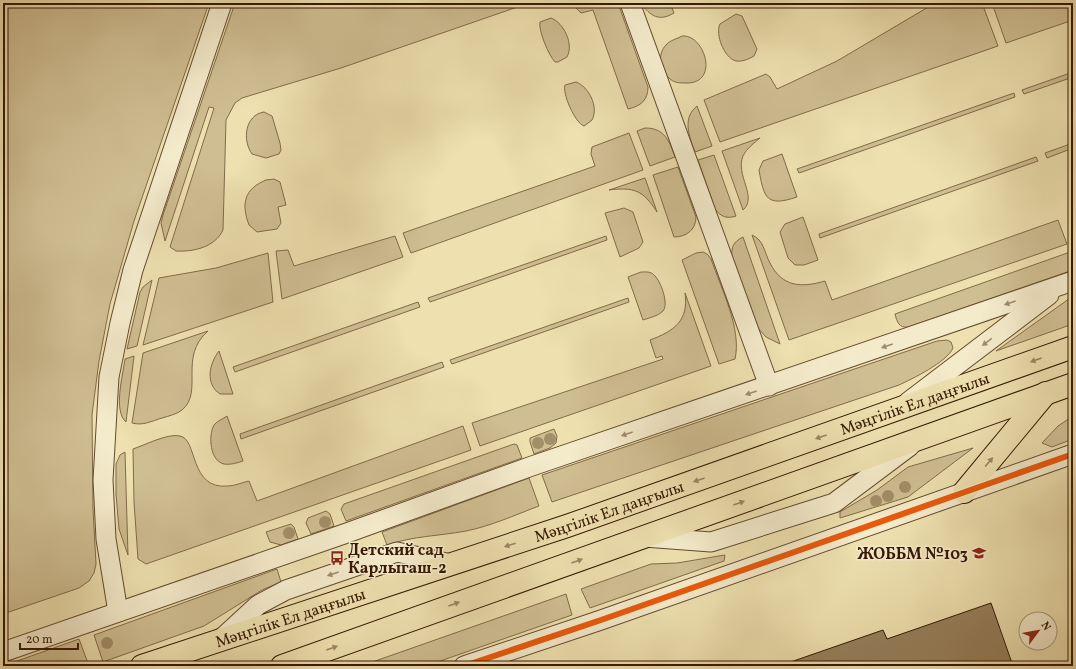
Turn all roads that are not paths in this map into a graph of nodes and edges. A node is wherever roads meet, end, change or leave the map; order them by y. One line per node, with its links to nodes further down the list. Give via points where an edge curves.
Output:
1 (222, 3): 14 (street, via 134,270 109,377 103,480 106,539)
2 (630, 3): 6 (street)
3 (1068, 283): 6 (street, one-way to 6); 8 (street, one-way to 8)
4 (1073, 347): 8 (main road, Мәңгілік Ел даңғылы, one-way to 8)
5 (1073, 384): 7 (main road, Мәңгілік Ел даңғылы)
6 (769, 386): 14 (street, one-way to 14, via 532,466)
7 (1046, 393): 9 (main road, Мәңгілік Ел даңғылы); 11 (main road, one-way to 7)
8 (896, 410): 13 (main road, Мәңгілік Ел даңғылы, one-way to 13, via 567,526)
9 (920, 438): 12 (main road, Мәңгілік Ел даңғылы, one-way to 9); 12 (street, via 834,503 711,542)
10 (1073, 454): 11 (street)
11 (964, 492): 19 (street)
12 (643, 537): 18 (main road, Мәңгілік Ел даңғылы, one-way to 12)
13 (451, 564): 15 (main road, Мәңгілік Ел даңғылы); 15 (street, one-way to 15, via 397,552 286,590 258,605)
14 (118, 612): 16 (street)
15 (220, 640): 17 (main road, Мәңгілік Ел даңғылы)
16 (3, 652)
17 (142, 666)
18 (282, 666)
19 (464, 666)

